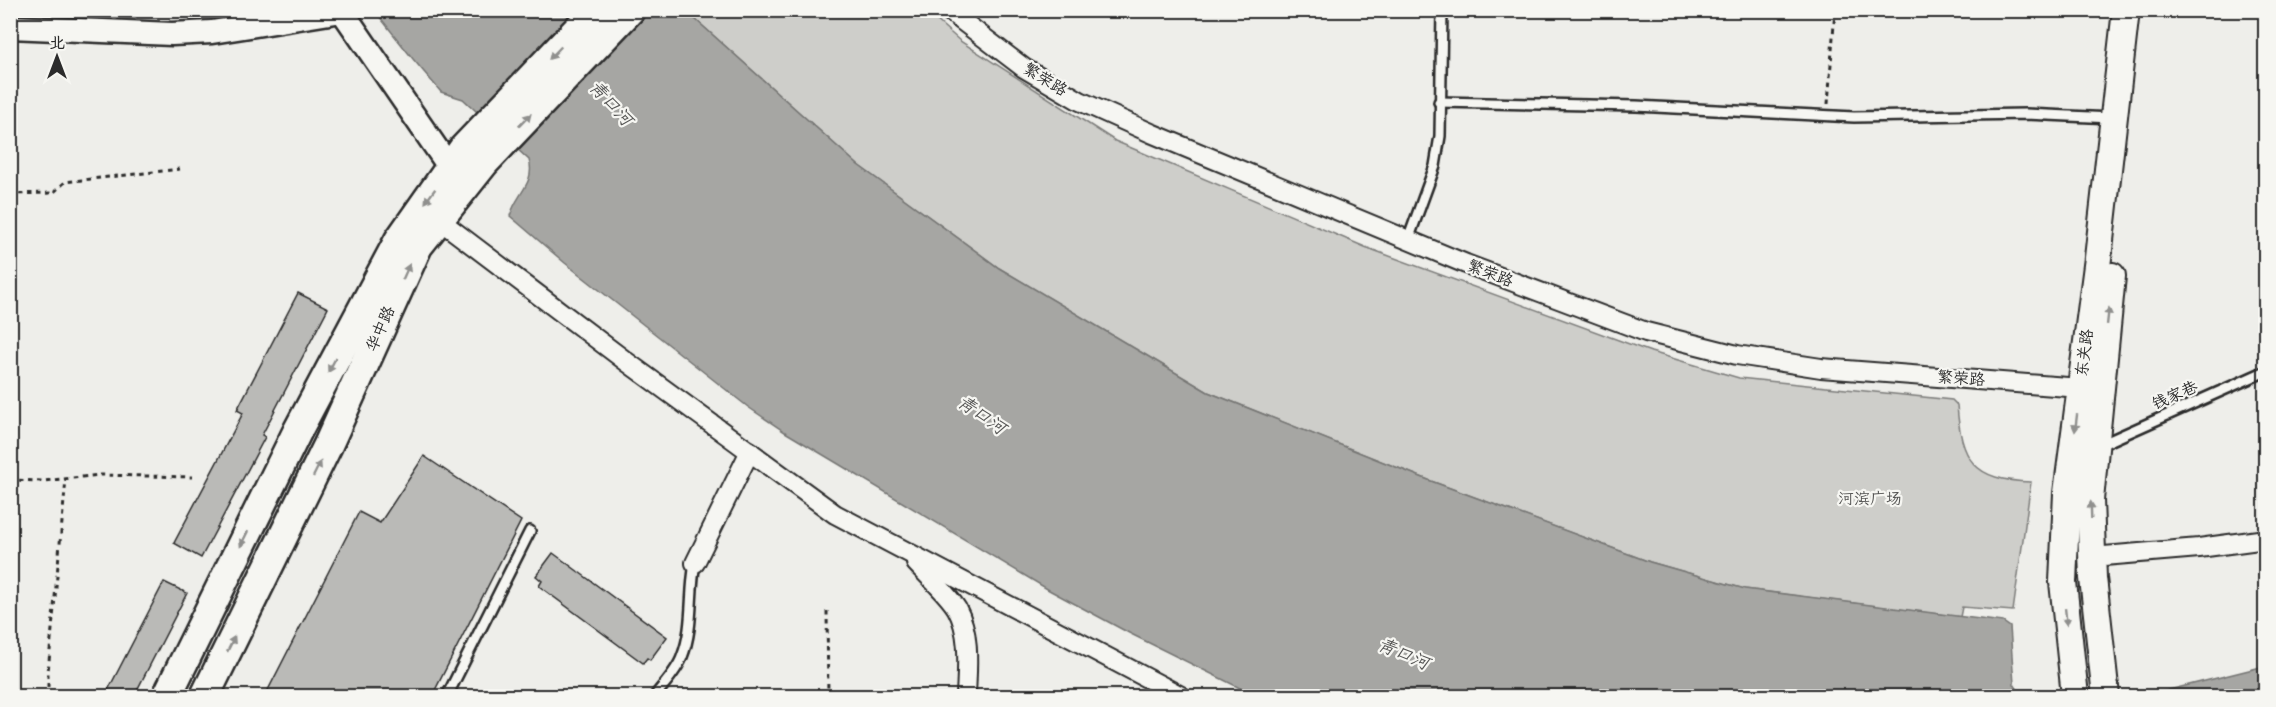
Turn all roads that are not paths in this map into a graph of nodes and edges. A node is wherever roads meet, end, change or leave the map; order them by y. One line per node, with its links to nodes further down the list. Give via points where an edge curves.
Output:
1 (596, 10): 11 (main road, 华中路, one-way to 11)
2 (630, 10): 11 (main road, 华中路, one-way to 2)
3 (948, 10): 13 (street, 繁荣路, via 1024,68 1080,101)
4 (1442, 10): 9 (lane)
5 (2126, 10): 10 (main road, 东关路)
6 (2142, 10): 16 (main road, 东关路, one-way to 6)
7 (341, 11): 8 (street, via 212,32 171,34); 11 (street)
8 (10, 27)
9 (1439, 102): 10 (lane, via 1636,106 1854,117 2026,114); 13 (lane, via 1436,166)
10 (2114, 118): 15 (main road, 东关路)
11 (466, 160): 12 (main road, 华中路); 24 (main road, 华中路, one-way to 24, via 404,232 298,430)
12 (438, 219): 17 (street); 25 (main road, 华中路, one-way to 12, via 328,445 418,246)
13 (1408, 240): 15 (street, 繁荣路, via 1646,332 1737,355 1821,368)
14 (2265, 371): 16 (lane, 钱家巷)
15 (2081, 388): 30 (main road, 东关路, one-way to 30, via 2067,493 2062,582)
16 (2095, 447): 21 (main road, 东关路, one-way to 16, via 2090,500)
17 (750, 451): 20 (street, via 835,514); 22 (street)
18 (530, 531): 26 (lane)
19 (2265, 539): 21 (street)
20 (907, 553): 28 (street, via 957,608 966,639); 29 (street)
21 (2092, 557): 23 (main road, 东关路)
22 (695, 563): 27 (lane, via 690,624 682,659)
23 (2106, 695)
24 (167, 696)
25 (205, 696)
26 (447, 696)
27 (655, 696)
28 (966, 696)
29 (1181, 696)
30 (2075, 696)

